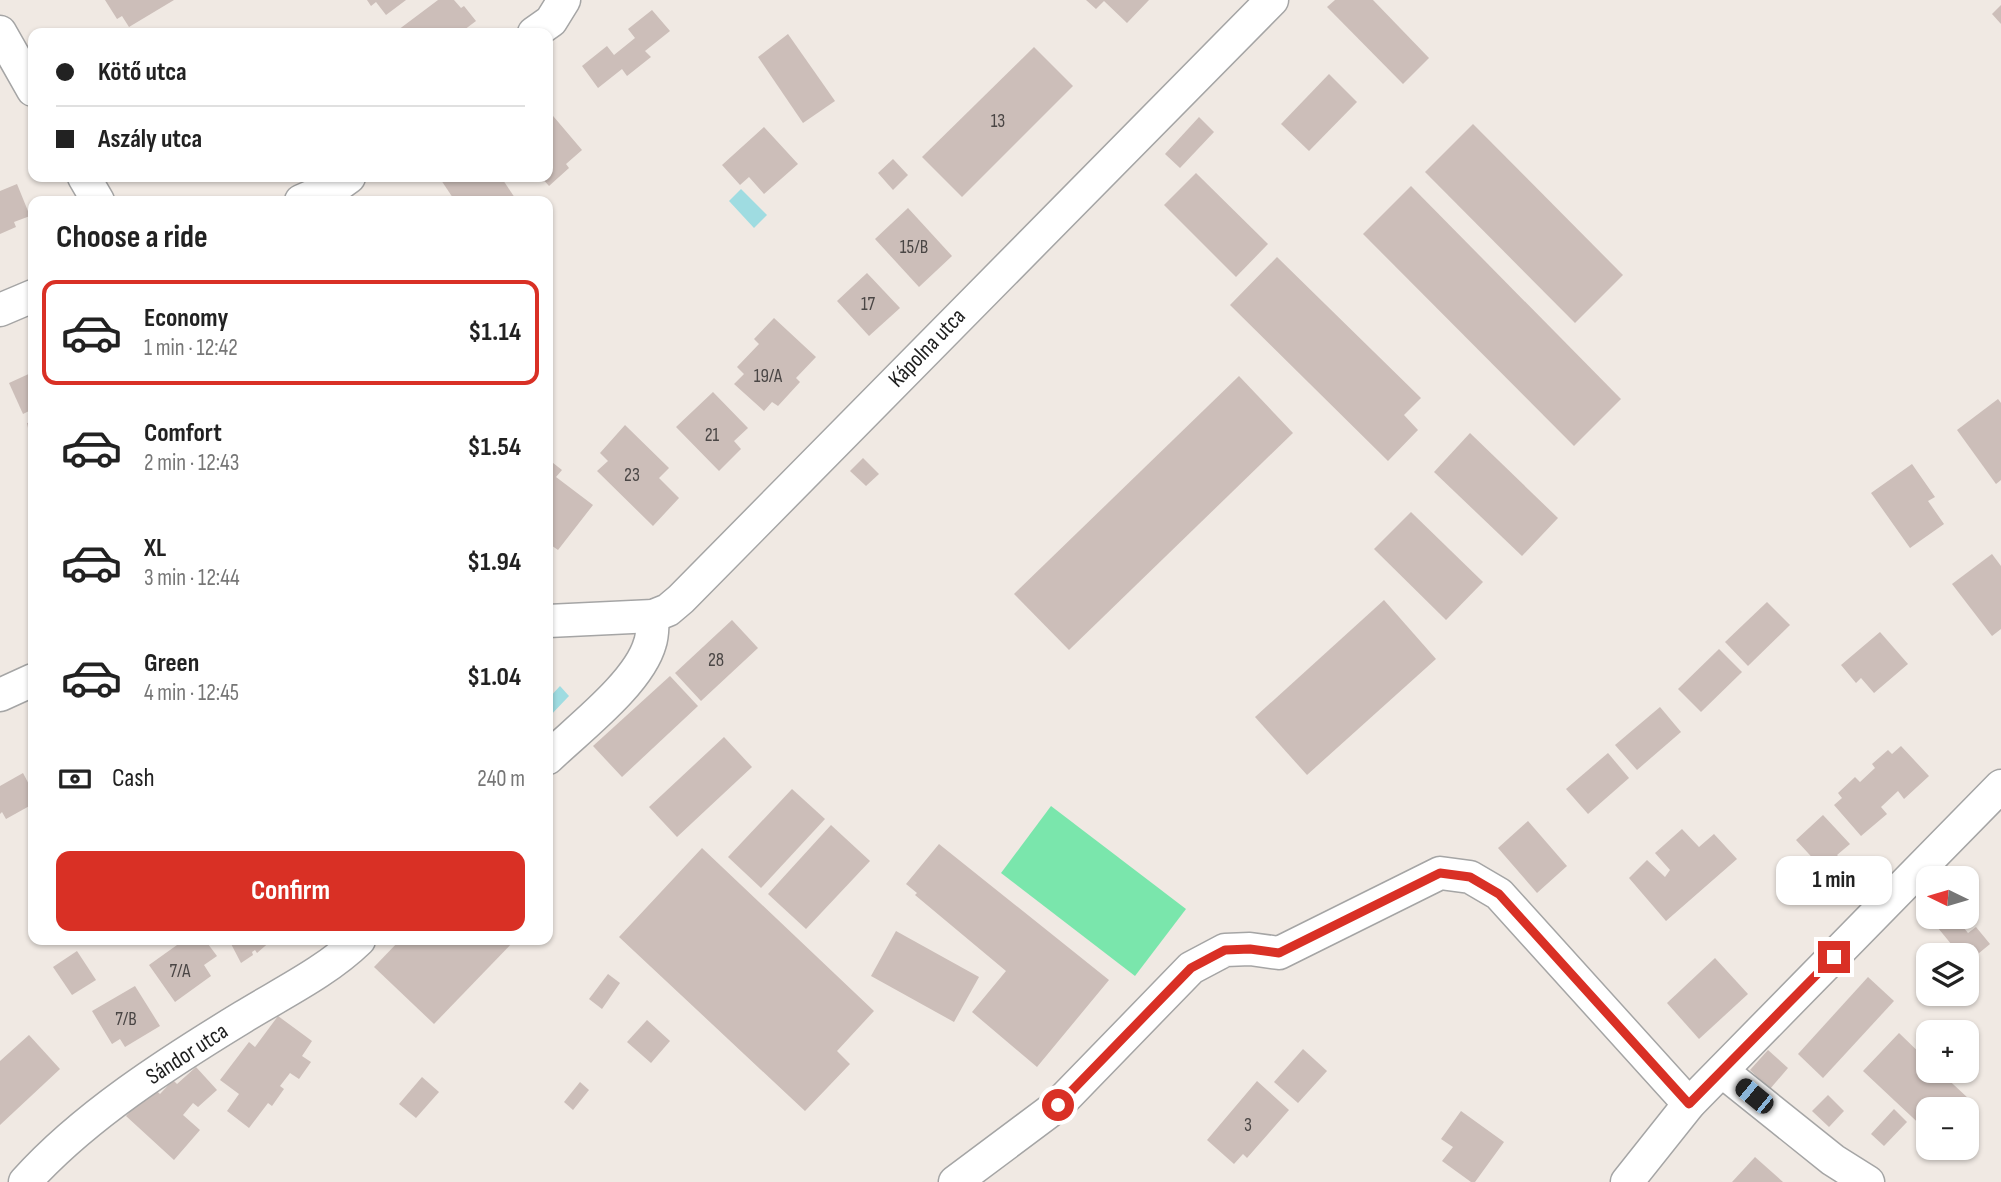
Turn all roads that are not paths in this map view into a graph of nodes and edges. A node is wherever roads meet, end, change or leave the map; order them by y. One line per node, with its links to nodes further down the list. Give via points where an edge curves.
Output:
1 (564, 0): 3 (street)
2 (1272, 0): 10 (street, Kápolna utca, via 681,599)
3 (541, 28)
4 (0, 32): 5 (street)
5 (28, 81)
6 (342, 182): 7 (street)
7 (313, 196)
8 (28, 298): 9 (street)
9 (0, 310)
10 (653, 616): 11 (street, Kápolna utca); 14 (street, via 650,643 640,665)
11 (553, 621)
12 (28, 682): 13 (street)
13 (0, 695)
14 (553, 753)
15 (2001, 786): 17 (street)
16 (353, 945): 19 (street, Sándor utca, via 137,1087 48,1156)
17 (1722, 1071): 18 (street); 22 (street, via 1833,1160)
18 (1689, 1104): 20 (street, via 1499,894 1470,877 1440,873 1279,953 1225,950 1191,968 1058,1105); 21 (street)
19 (25, 1182)
20 (955, 1182)
21 (1627, 1182)
22 (1868, 1182)

